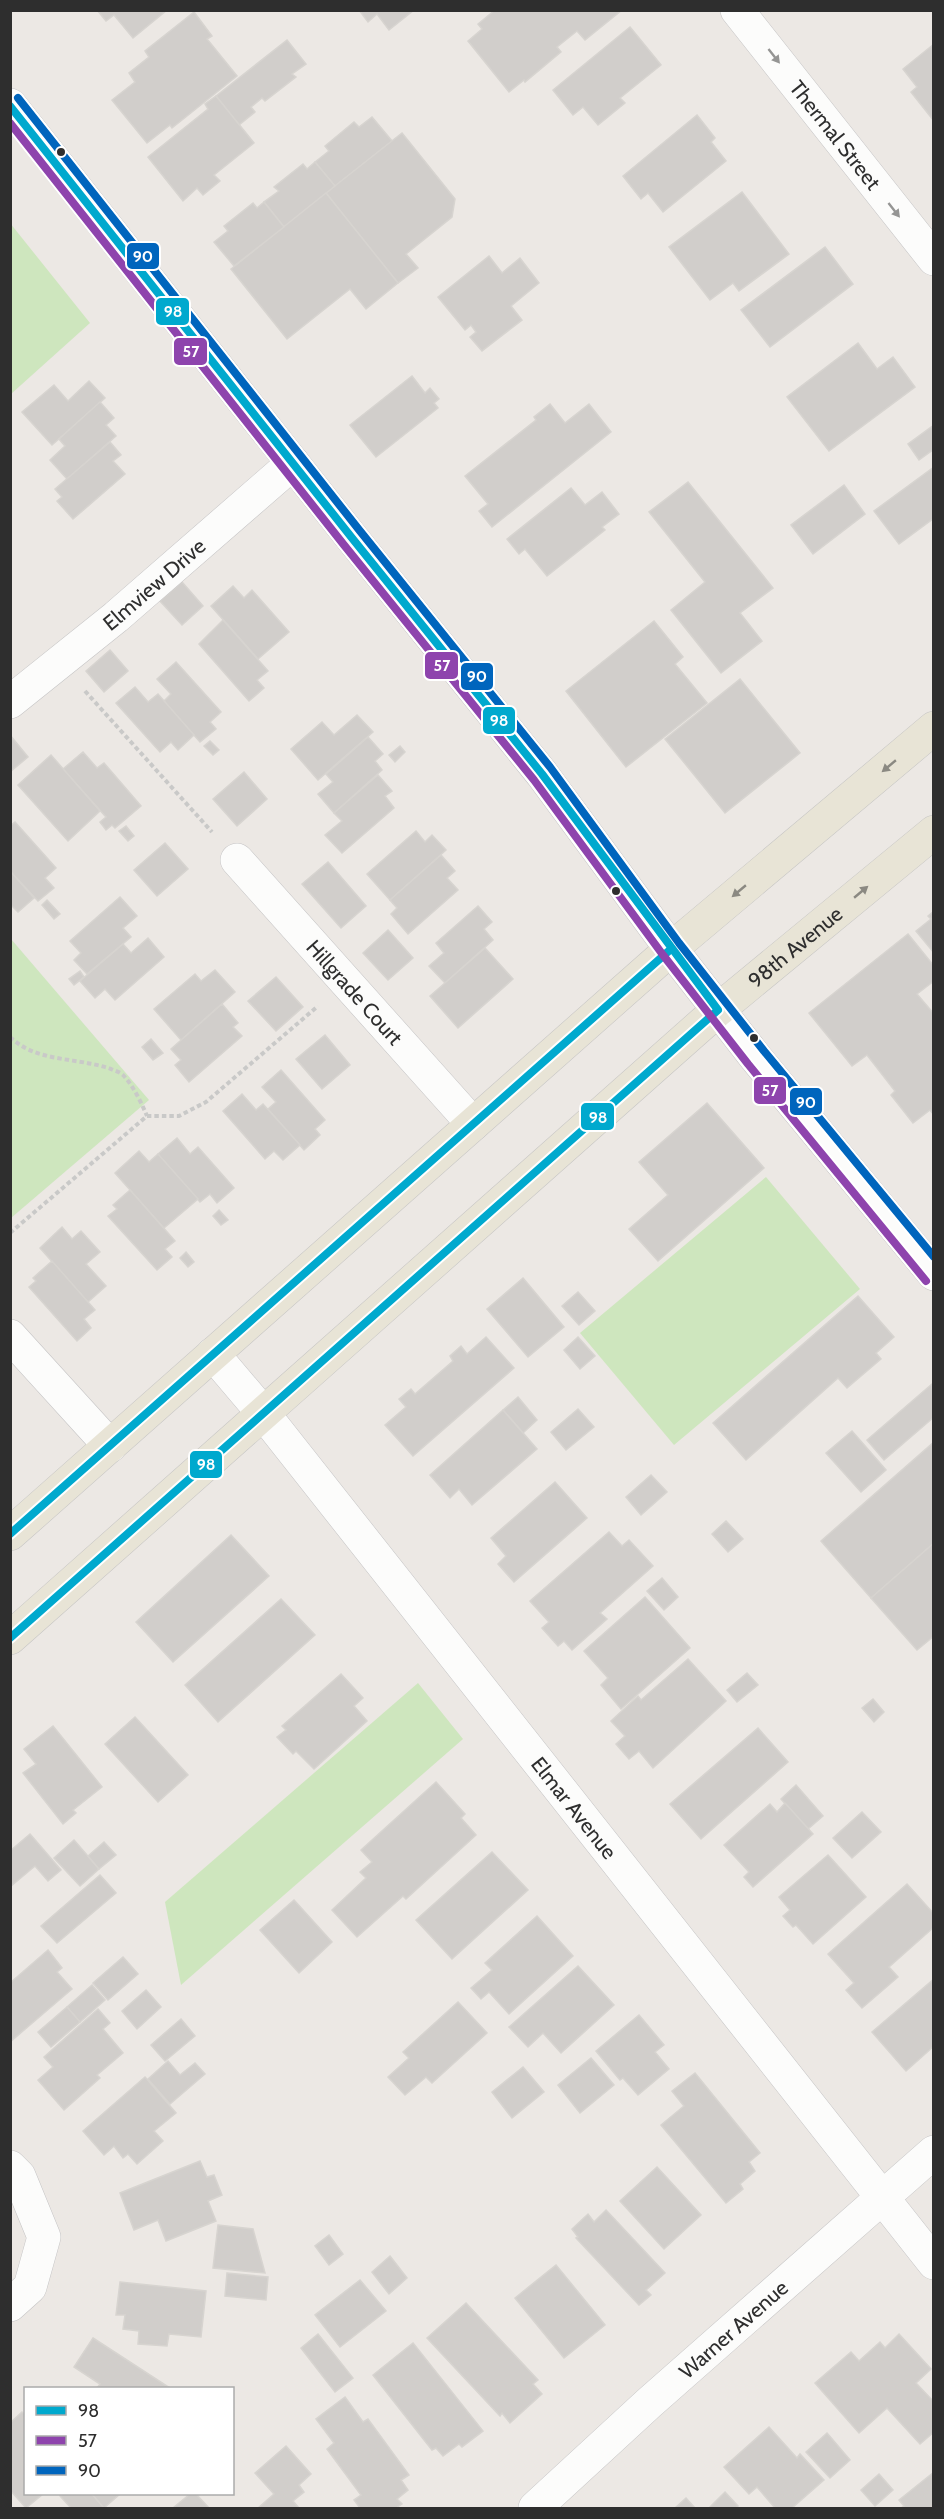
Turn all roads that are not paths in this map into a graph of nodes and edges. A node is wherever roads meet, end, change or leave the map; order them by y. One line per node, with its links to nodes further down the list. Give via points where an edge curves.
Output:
1 (737, 10): 3 (street, Thermal Street, one-way to 3)
2 (10, 105): 4 (street)
3 (933, 259)
4 (293, 463): 5 (street, Elmview Drive, via 116,617); 9 (street, via 542,774)
5 (10, 702)
6 (933, 728): 9 (main road, one-way to 9)
7 (933, 832): 10 (main road, 98th Avenue, one-way to 7)
8 (237, 860): 11 (street, Hillgrade Court)
9 (671, 949): 10 (street); 11 (main road)
10 (718, 1010): 12 (street); 15 (main road, 98th Avenue)
11 (473, 1124): 14 (main road)
12 (933, 1274)
13 (10, 1336): 16 (street)
14 (213, 1354): 15 (street, Elmar Avenue); 16 (main road)
15 (263, 1413): 18 (main road, 98th Avenue); 21 (street, Elmar Avenue)
16 (110, 1446): 17 (main road)
17 (10, 1534)
18 (10, 1638)
19 (933, 2152): 21 (street, Warner Avenue)
20 (10, 2167): 23 (street, via 19,2176 44,2237 30,2287)
21 (882, 2198): 22 (street, Elmar Avenue); 24 (street, Warner Avenue)
22 (933, 2263)
23 (10, 2304)
24 (535, 2508)

